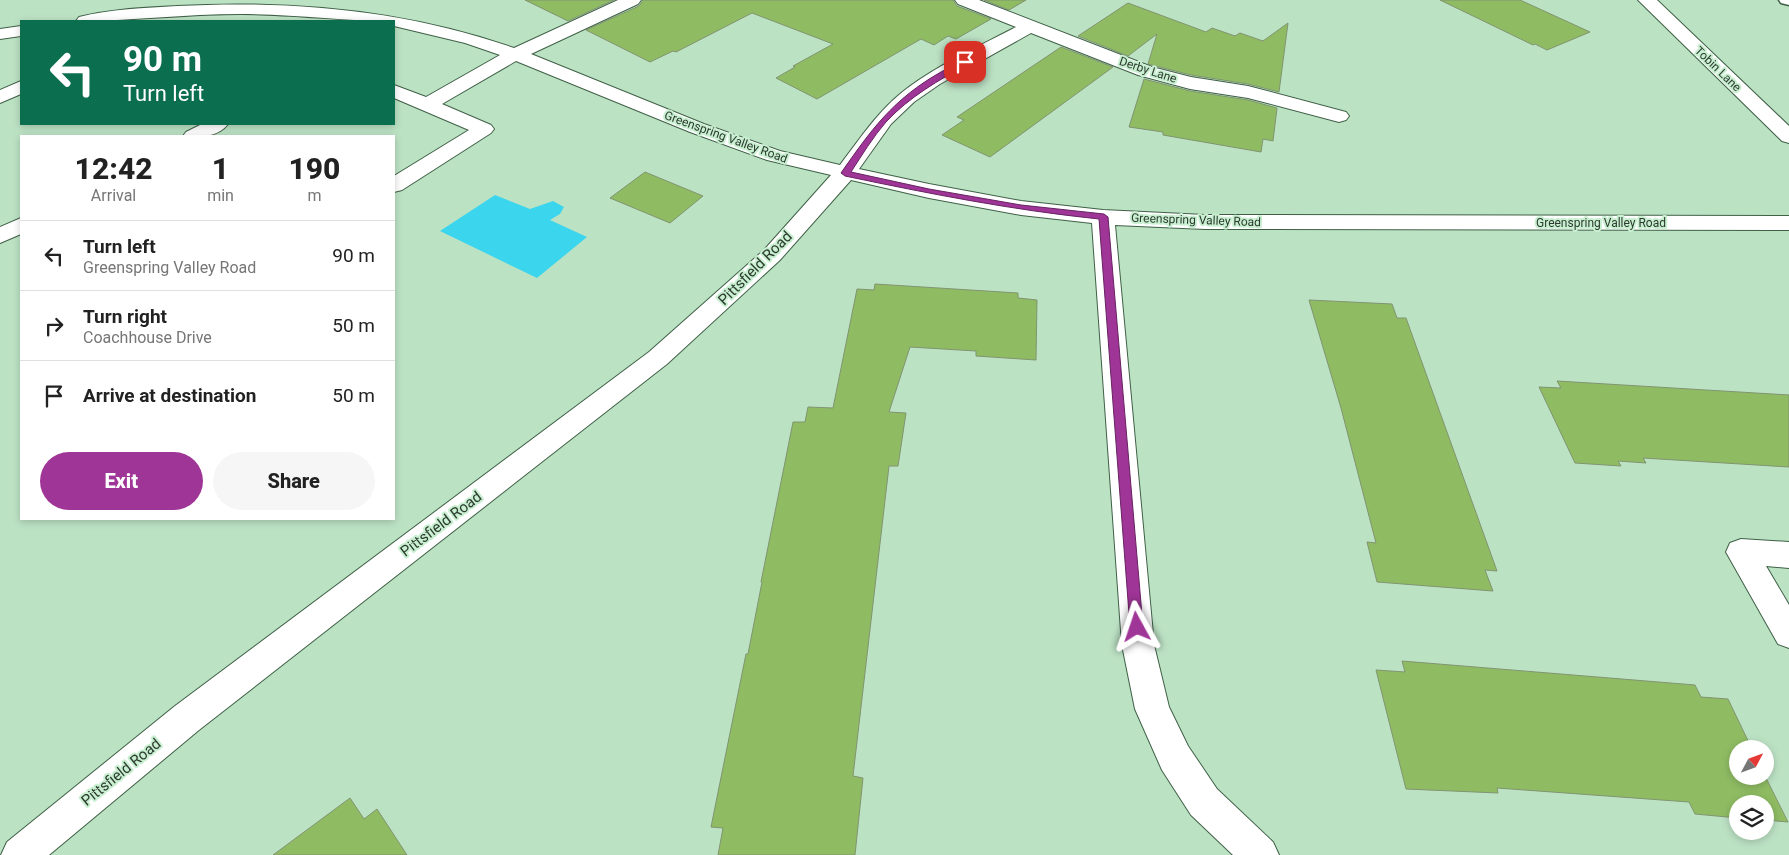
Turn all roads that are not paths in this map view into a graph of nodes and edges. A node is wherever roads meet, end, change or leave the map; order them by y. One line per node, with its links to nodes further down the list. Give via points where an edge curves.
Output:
1 (110, 0): 5 (street)
2 (632, 0): 12 (street)
3 (964, 0): 9 (street, Derby Lane)
4 (1647, 0): 20 (street, Tobin Lane)
5 (94, 20)
6 (103, 20): 7 (street, Greenspring Valley Road, via 234,10 310,12)
7 (384, 20)
8 (395, 21): 12 (street, Greenspring Valley Road, via 440,31)
9 (1030, 26): 17 (street, Derby Lane, via 1146,71 1190,83 1248,92); 21 (street, Pittsfield Road, via 907,98 884,120)
10 (20, 31): 11 (street)
11 (0, 34)
12 (515, 54): 16 (street); 21 (street, Greenspring Valley Road, via 706,132 774,156)
13 (20, 87): 15 (street)
14 (395, 91): 16 (street)
15 (0, 96)
16 (427, 105): 22 (street, via 484,129)
17 (1340, 116)
18 (216, 125): 19 (street)
19 (196, 135)
20 (1789, 137)
21 (845, 173): 23 (street, Greenspring Valley Road, via 1021,208); 29 (street, Pittsfield Road, via 772,255 658,358 187,718)
22 (395, 184)
23 (1104, 217): 24 (street, Greenspring Valley Road, via 1215,222); 30 (street, via 1138,645 1152,709 1175,758 1204,802)
24 (1789, 223)
25 (20, 226): 26 (street)
26 (0, 236)
27 (1789, 555): 28 (street, via 1742,552)
28 (1789, 634)
29 (20, 855)
30 (1260, 855)

